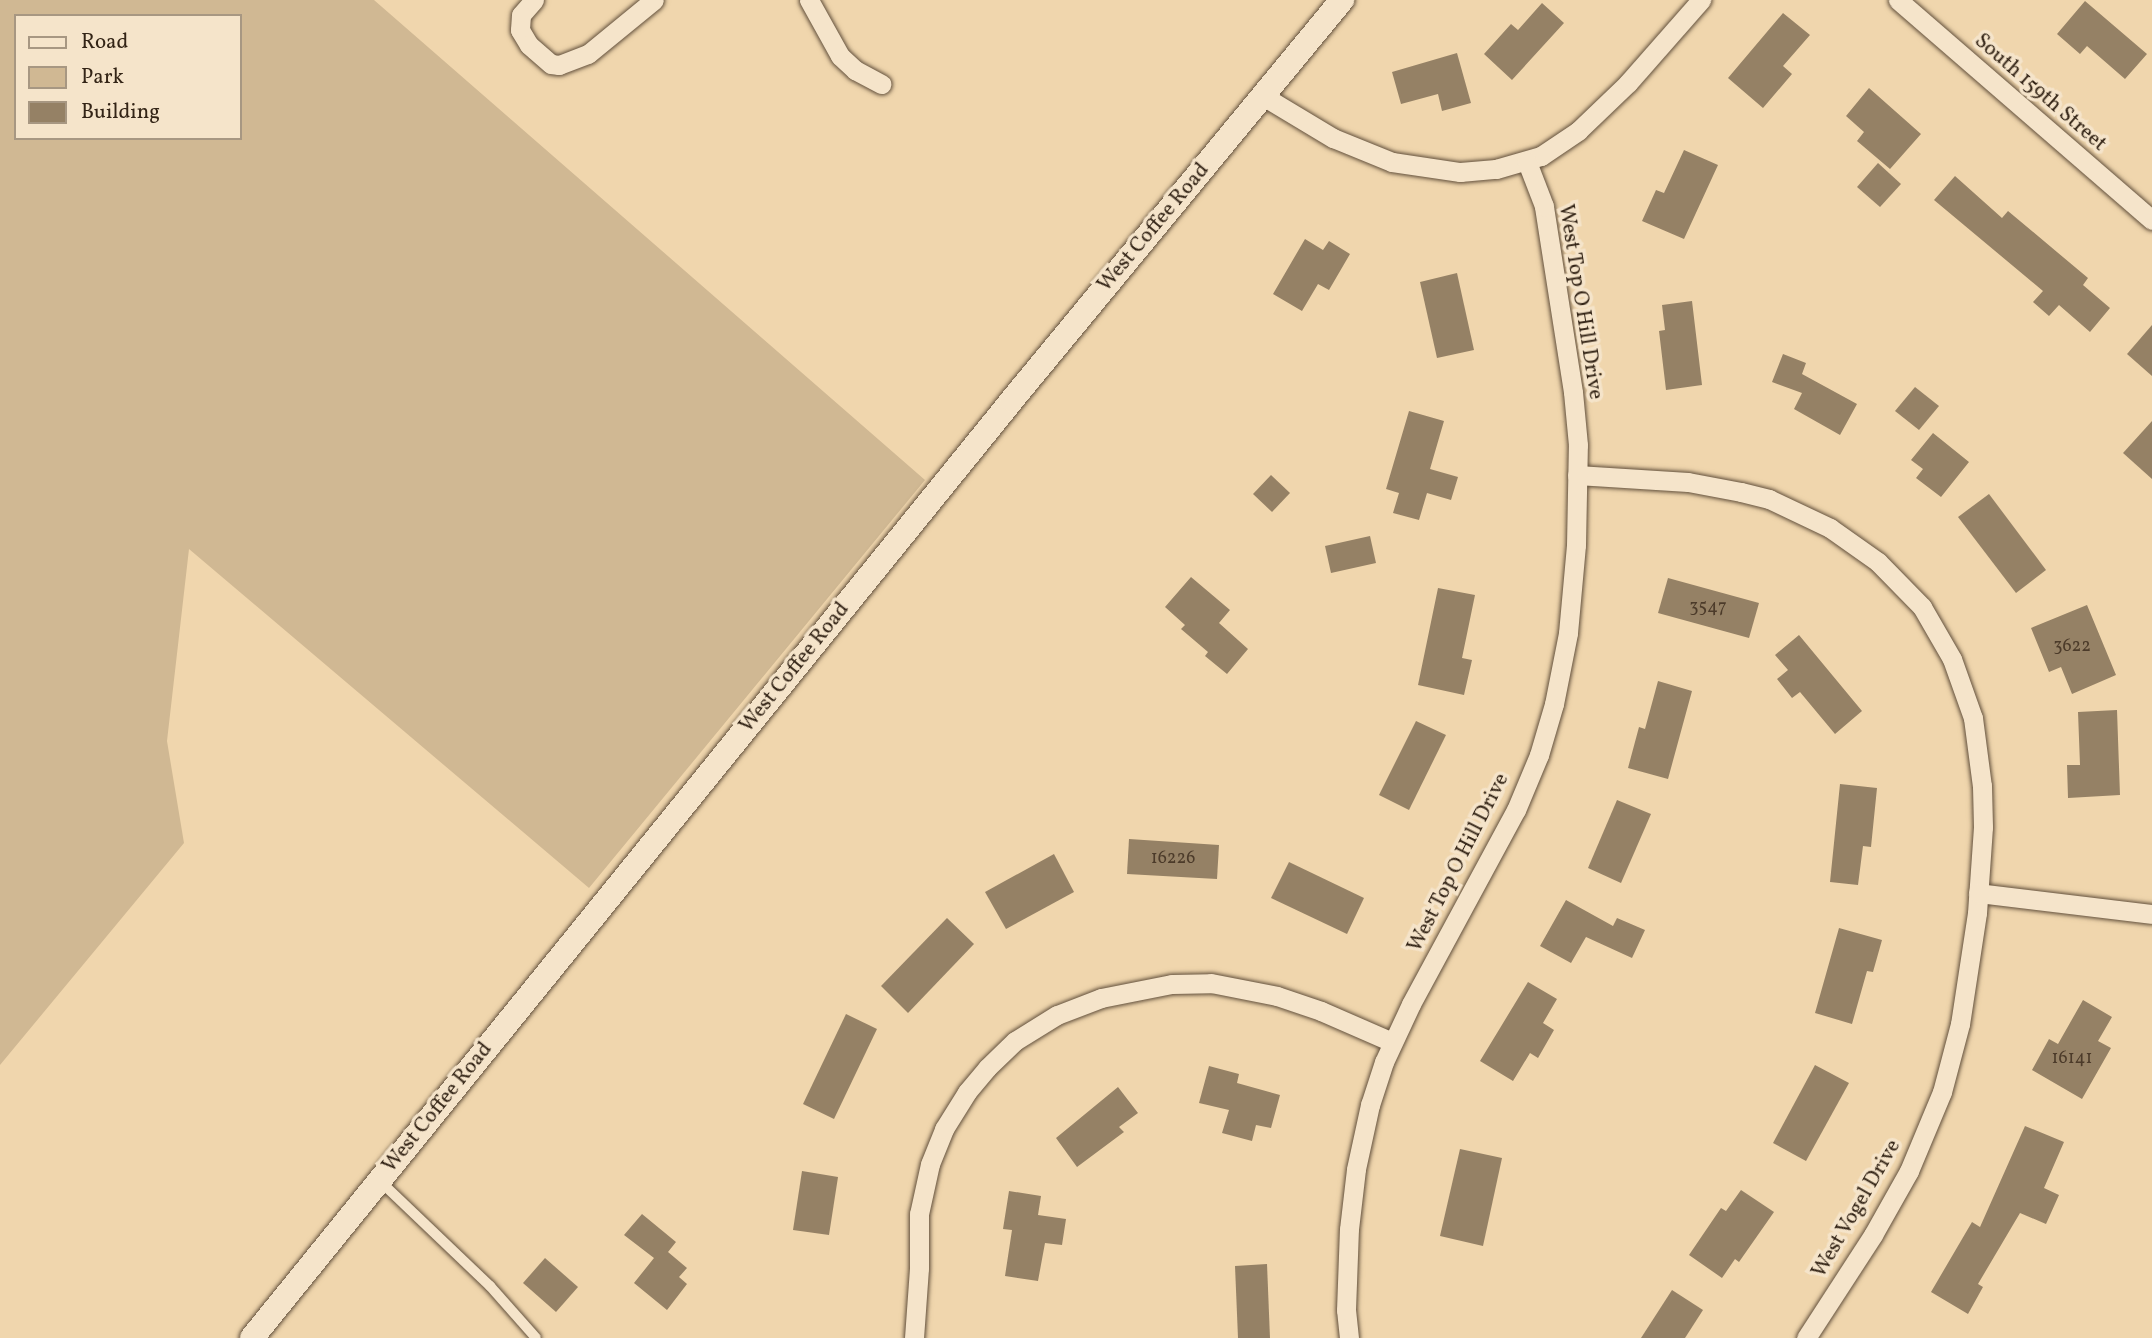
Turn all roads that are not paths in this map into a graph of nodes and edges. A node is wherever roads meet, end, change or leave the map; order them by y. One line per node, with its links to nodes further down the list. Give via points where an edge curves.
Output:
1 (534, 0): 2 (street, via 521,15 520,30 529,45 551,64 559,65 588,54)
2 (653, 0)
3 (809, 0): 7 (street, via 840,56)
4 (1342, 0): 8 (street, West Coffee Road)
5 (1701, 0): 9 (street, via 1628,83 1578,131)
6 (1898, 0): 10 (street, South 159th Street)
7 (881, 84)
8 (1263, 96): 9 (street, via 1333,138 1392,162 1460,172); 15 (street, West Coffee Road)
9 (1527, 162): 11 (street, West Top O Hill Drive, via 1544,206 1559,292 1573,392)
10 (2152, 220)
11 (1577, 475): 12 (street, West Vogel Drive, via 1688,482 1769,499 1830,528 1902,584 1922,607 1952,659 1973,718 1983,813); 14 (street, West Top O Hill Drive, via 1569,633 1539,755 1493,857)
12 (1978, 893): 13 (street); 20 (street, West Vogel Drive, via 1960,1024 1931,1121 1895,1198)
13 (2152, 914)
14 (1392, 1042): 18 (street, via 1321,1010 1211,983 1172,984 1101,998 1057,1015 1015,1041 967,1092 944,1129 930,1164 919,1214); 19 (street, West Top O Hill Drive, via 1370,1105 1356,1169 1349,1229)
15 (380, 1180): 16 (street, West Coffee Road); 17 (lane, via 490,1286)
16 (252, 1338)
17 (536, 1338)
18 (914, 1338)
19 (1349, 1338)
20 (1807, 1338)

